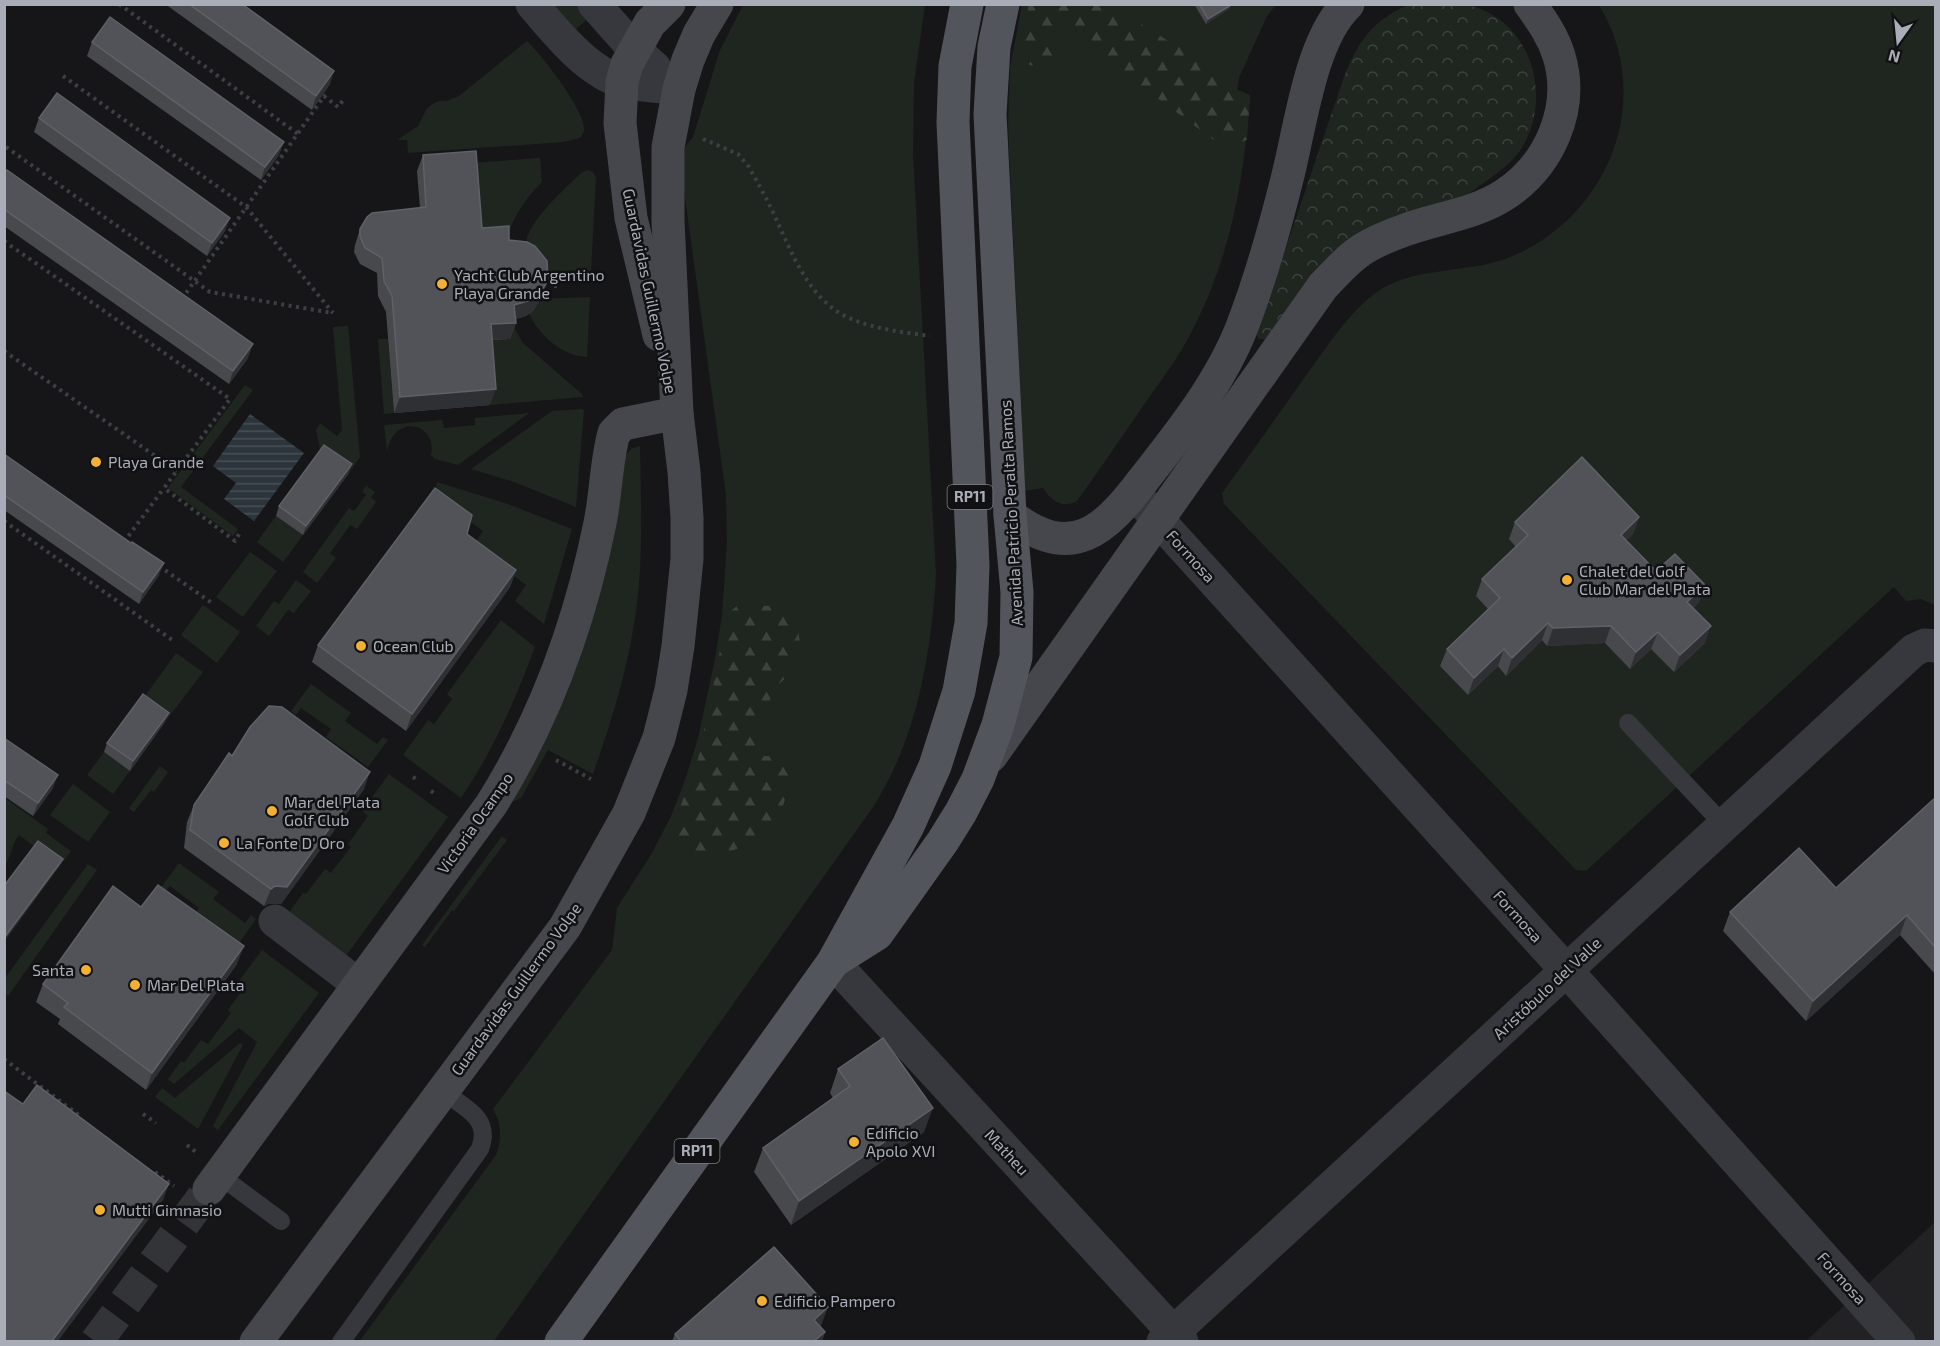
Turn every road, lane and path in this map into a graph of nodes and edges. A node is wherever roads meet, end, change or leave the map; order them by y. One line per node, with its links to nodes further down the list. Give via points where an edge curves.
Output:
1 (119, 4): 15 (path)
2 (532, 4): 12 (street, via 572,49)
3 (594, 4): 10 (street)
4 (669, 4): 10 (main road, Guardavidas Guillermo Volpe, via 650,23)
5 (717, 4): 13 (main road, Guardavidas Guillermo Volpe, via 699,34)
6 (967, 4): 51 (main road, Avenida Patricio Peralta Ramos / RP11, via 955,66 953,122 973,565 971,623 959,691 934,766 908,826)
7 (1003, 4): 30 (main road, Avenida Patricio Peralta Ramos / RP11, via 994,47 990,114)
8 (1348, 4): 29 (main road, via 1323,41 1312,72 1269,247 1242,327 1212,386)
9 (1530, 4): 31 (main road, via 1548,28 1559,57 1564,87 1561,117 1550,146 1530,175 1503,196 1472,210 1403,230 1356,254 1323,286)
10 (634, 49): 12 (main road, Guardavidas Guillermo Volpe); 13 (street)
11 (63, 76): 18 (path)
12 (622, 82): 13 (street); 26 (main road, Guardavidas Guillermo Volpe, via 620,123 631,218)
13 (679, 89): 26 (main road, Guardavidas Guillermo Volpe, via 670,132 667,194)
14 (344, 99): 15 (path, via 338,107 324,96)
15 (298, 134): 18 (path)
16 (699, 138): 24 (path, via 738,154 749,167 803,273 830,306 868,324)
17 (6, 147): 20 (path)
18 (246, 207): 20 (path); 20 (path, via 333,313 210,292)
19 (4, 241): 27 (path, via 230,399)
20 (195, 281): 23 (path)
21 (554, 286): 22 (path)
22 (560, 286)
23 (180, 301)
24 (934, 336)
25 (4, 351): 27 (path)
26 (677, 413): 53 (main road, Victoria Ocampo, via 623,424 614,432 601,521 587,581 532,732 491,805); 55 (main road, Guardavidas Guillermo Volpe, via 687,560 678,646 658,738 629,813 565,927)
27 (177, 471): 28 (path)
28 (164, 488): 33 (path, via 235,541); 35 (path)
29 (1134, 493): 30 (main road, via 1097,530 1072,539 1035,532); 31 (street, Formosa)
30 (1010, 515): 43 (main road, Avenida Patricio Peralta Ramos / RP11, via 1017,592 1016,657)
31 (1158, 520): 43 (main road); 52 (street, Formosa)
32 (4, 521): 39 (path)
33 (241, 531)
34 (115, 535): 35 (path)
35 (124, 542): 36 (path)
36 (134, 549)
37 (153, 562): 38 (path)
38 (212, 603)
39 (175, 642)
40 (1935, 646): 49 (street, Aristóbulo del Valle, via 1914,650)
41 (1628, 723): 49 (lane)
42 (556, 760): 45 (path)
43 (983, 767): 51 (main road, Avenida Patricio Peralta Ramos / RP11, via 943,841 876,934)
44 (413, 777): 46 (path)
45 (591, 779)
46 (419, 781)
47 (431, 791): 48 (path)
48 (437, 795)
49 (1723, 824): 52 (street, Aristóbulo del Valle)
50 (275, 921): 53 (street)
51 (833, 962): 63 (street, Matheu); 66 (main road, Avenida Patricio Peralta Ramos / RP11)
52 (1566, 970): 63 (street, Aristóbulo del Valle); 67 (street, Formosa)
53 (359, 985): 60 (main road, Victoria Ocampo)
54 (4, 1059): 57 (path)
55 (442, 1091): 64 (main road, Guardavidas Guillermo Volpe); 65 (lane, via 480,1121 484,1133 480,1149)
56 (143, 1114): 58 (path)
57 (80, 1116)
58 (156, 1123)
59 (155, 1172): 61 (path)
60 (214, 1182): 62 (lane)
61 (174, 1186)
62 (281, 1221)
63 (1173, 1338)
64 (256, 1341)
65 (341, 1341)
66 (561, 1341)
67 (1899, 1341)

